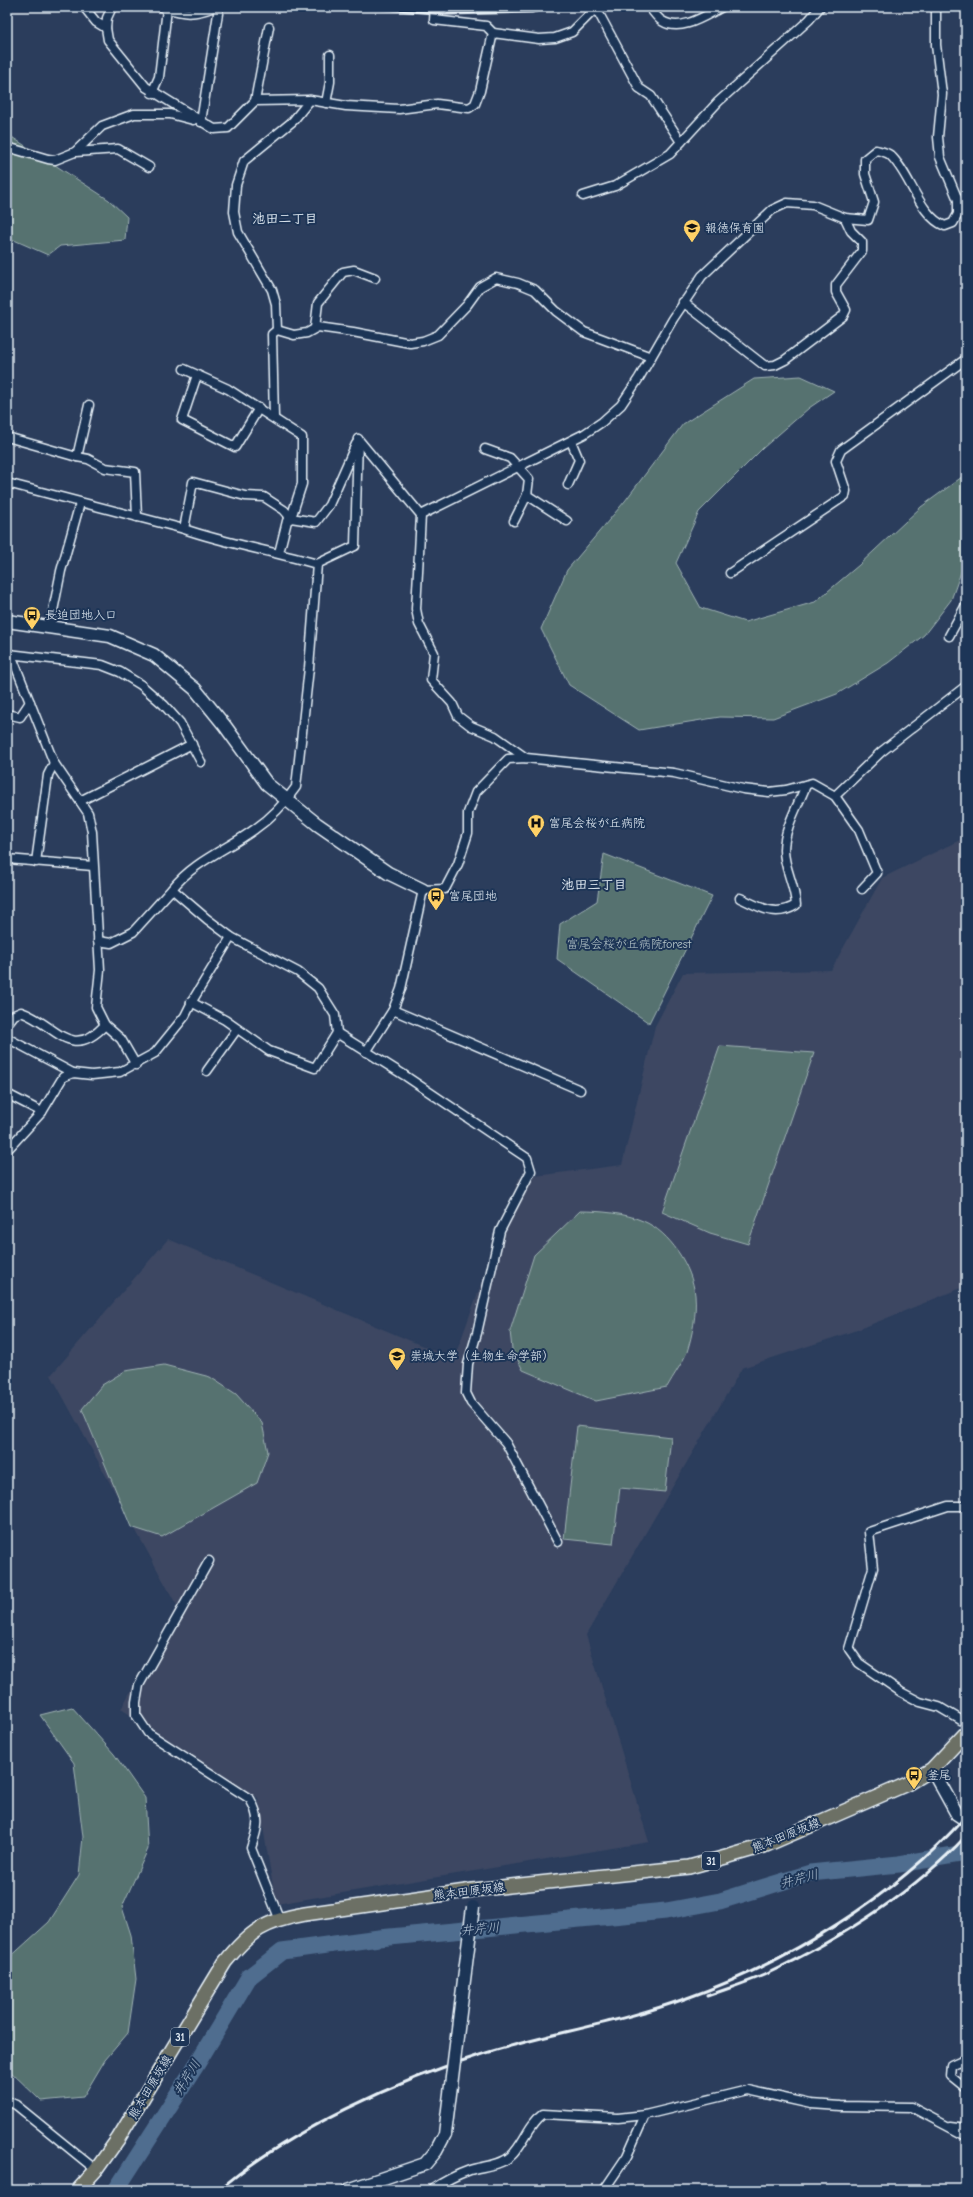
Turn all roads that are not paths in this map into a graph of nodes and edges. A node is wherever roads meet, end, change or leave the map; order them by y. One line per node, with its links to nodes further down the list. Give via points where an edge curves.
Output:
1 (84, 7): 13 (street, via 96,22)
2 (112, 7): 13 (street)
3 (214, 7): 11 (street, via 199,14)
4 (219, 7): 20 (street)
5 (435, 7): 14 (street, via 434,20 486,26)
6 (596, 7): 14 (street, via 572,32 555,38 539,39); 21 (street, via 639,88 651,96)
7 (649, 7): 8 (street, via 663,22 676,24 690,23)
8 (722, 7)
9 (820, 7): 21 (street, via 809,20 718,102)
10 (936, 7): 26 (street, via 936,45 942,94 938,137 940,157 958,200 958,214 953,224 940,224 925,208 889,154 876,150 865,159 865,174 874,202 868,220)
11 (164, 8): 16 (street, via 159,77)
12 (269, 26): 18 (street)
13 (106, 28): 16 (street, via 108,40)
14 (493, 33): 19 (street, via 480,91 475,104 469,108 437,104 399,109)
15 (330, 55): 19 (street, via 330,82)
16 (152, 93): 20 (street)
17 (310, 100): 18 (street); 19 (street); 30 (street, via 294,121 244,160 236,185 234,212 238,232 272,290 276,304)
18 (255, 101): 20 (street, via 228,128 214,129)
19 (326, 103)
20 (201, 122): 23 (street, via 170,114 134,114 102,126)
21 (680, 142): 25 (street, via 670,154 616,186)
22 (7, 146): 23 (street, via 55,160)
23 (75, 152): 24 (street, via 118,150)
24 (149, 167)
25 (583, 196)
26 (845, 218): 28 (street, via 813,205 787,203 772,210 702,276); 28 (street, via 851,231 862,242 862,251 836,285 836,292 846,310 843,316 804,347 775,365 765,366 753,358)
27 (375, 278): 29 (street, via 354,270 343,272 318,303)
28 (683, 302): 31 (street)
29 (315, 328): 30 (street, via 307,333 294,335); 31 (street, via 410,343 422,341 438,335 467,305 480,287 496,278 535,290 556,311 584,332)
30 (277, 330): 37 (street, via 272,334)
31 (651, 357): 40 (street, via 621,405 602,422)
32 (966, 359): 56 (street, via 841,450 836,461 846,491 845,496)
33 (184, 370): 34 (street)
34 (197, 375): 36 (street, via 228,389); 36 (street, via 182,420 235,447)
35 (89, 405): 42 (street)
36 (259, 408): 37 (street)
37 (274, 418): 50 (street, via 302,437 302,484)
38 (7, 436): 42 (street)
39 (358, 439): 48 (street); 50 (street, via 329,505 316,522); 55 (street, via 355,546)
40 (571, 441): 43 (street); 45 (street, via 578,460)
41 (485, 449): 43 (street, via 510,458)
42 (76, 457): 49 (street, via 88,459 105,468 135,472)
43 (518, 468): 46 (street, via 529,478); 48 (street)
44 (7, 483): 47 (street)
45 (568, 485)
46 (527, 495): 51 (street); 52 (street)
47 (80, 504): 49 (street); 59 (street, via 61,571)
48 (421, 516): 66 (street, via 416,609 434,653 431,680 452,703 458,716 471,726 495,736)
49 (137, 517): 53 (street)
50 (291, 518): 53 (street, via 284,510 264,497 245,496 193,482); 54 (street, via 287,520)
51 (514, 521)
52 (567, 521)
53 (184, 529): 54 (street, via 210,538)
54 (279, 553): 55 (street)
55 (317, 564): 72 (street, via 296,787)
56 (730, 573)
57 (966, 605): 60 (street)
58 (7, 621): 59 (street)
59 (50, 626): 72 (street, via 110,636 154,655 195,689 267,784)
60 (949, 636)
61 (8, 653): 63 (street); 65 (street, via 102,666 120,672 164,704 180,722)
62 (966, 686): 70 (street, via 887,748)
63 (30, 702): 64 (street, via 20,717); 68 (street)
64 (7, 714)
65 (192, 744): 67 (street); 71 (street)
66 (526, 758): 69 (street, via 674,773 742,789 769,792); 78 (street, via 508,759 476,792 468,813 468,833 458,864 445,889)
67 (201, 762)
68 (54, 763): 71 (street); 74 (street, via 48,774)
69 (806, 784): 70 (street, via 812,783); 79 (street, via 789,827 784,850 795,890 796,904 785,911 769,911)
70 (835, 796): 77 (street, via 859,830 877,873)
71 (80, 801): 75 (street, via 88,813 92,832)
72 (287, 801): 76 (street, via 256,829 198,865); 78 (street, via 388,872)
73 (7, 858): 74 (street)
74 (36, 862): 75 (street)
75 (93, 866): 81 (street)
76 (172, 888): 80 (street, via 207,920); 81 (street, via 132,932 111,943)
77 (862, 889)
78 (423, 890): 83 (street, via 401,989)
79 (740, 898)
80 (231, 937): 82 (street); 87 (street, via 298,972 318,988 335,1015)
81 (98, 941): 85 (street, via 100,970 96,1007)
82 (191, 1002): 86 (street); 90 (street, via 185,1016 155,1053)
83 (393, 1010): 89 (street); 93 (street)
84 (7, 1024): 85 (street, via 14,1015 21,1012 32,1016 68,1039 79,1042 94,1037)
85 (105, 1025): 90 (street, via 121,1039)
86 (237, 1029): 87 (street, via 269,1051 315,1068); 91 (street)
87 (337, 1033): 89 (street)
88 (7, 1038): 92 (street)
89 (366, 1052): 98 (street, via 527,1158 531,1171 500,1231 468,1364 466,1393 471,1403 506,1443)
90 (136, 1065): 92 (street, via 109,1074)
91 (207, 1072)
92 (73, 1073): 95 (street, via 63,1077)
93 (580, 1090)
94 (7, 1094): 95 (street)
95 (42, 1112): 96 (street)
96 (7, 1150)
97 (966, 1506): 100 (street, via 948,1506 869,1532 873,1568 849,1649 859,1663 901,1692 920,1702 939,1707)
98 (558, 1542)
99 (208, 1562): 105 (street, via 139,1685 136,1715 148,1732 250,1799 255,1807 258,1829 251,1848)
100 (966, 1723)
101 (966, 1733): 102 (main road, 熊本田原坂線 / 31)
102 (932, 1769): 103 (street, via 957,1814); 104 (main road, 熊本田原坂線 / 31, via 907,1784 764,1846 689,1867)
103 (966, 1820)
104 (473, 1890): 105 (main road, 熊本田原坂線 / 31); 115 (street, bridge, via 445,2134 425,2164)
105 (280, 1918): 113 (main road, 熊本田原坂線 / 31, via 241,1942 225,1962 118,2139)
106 (966, 2064): 107 (street, via 960,2061 951,2065 950,2076)
107 (966, 2089)
108 (7, 2101): 113 (street, via 16,2104)
109 (645, 2115): 110 (street, via 748,2090 811,2104 911,2107); 116 (street, via 618,2118 543,2114 535,2119 510,2156 495,2164 470,2170); 117 (street, via 627,2156)
110 (941, 2124): 111 (street); 112 (street)
111 (966, 2128)
112 (966, 2136)
113 (96, 2170): 114 (main road, 熊本田原坂線 / 31)
114 (78, 2190)
115 (348, 2190)
116 (431, 2190)
117 (604, 2190)

